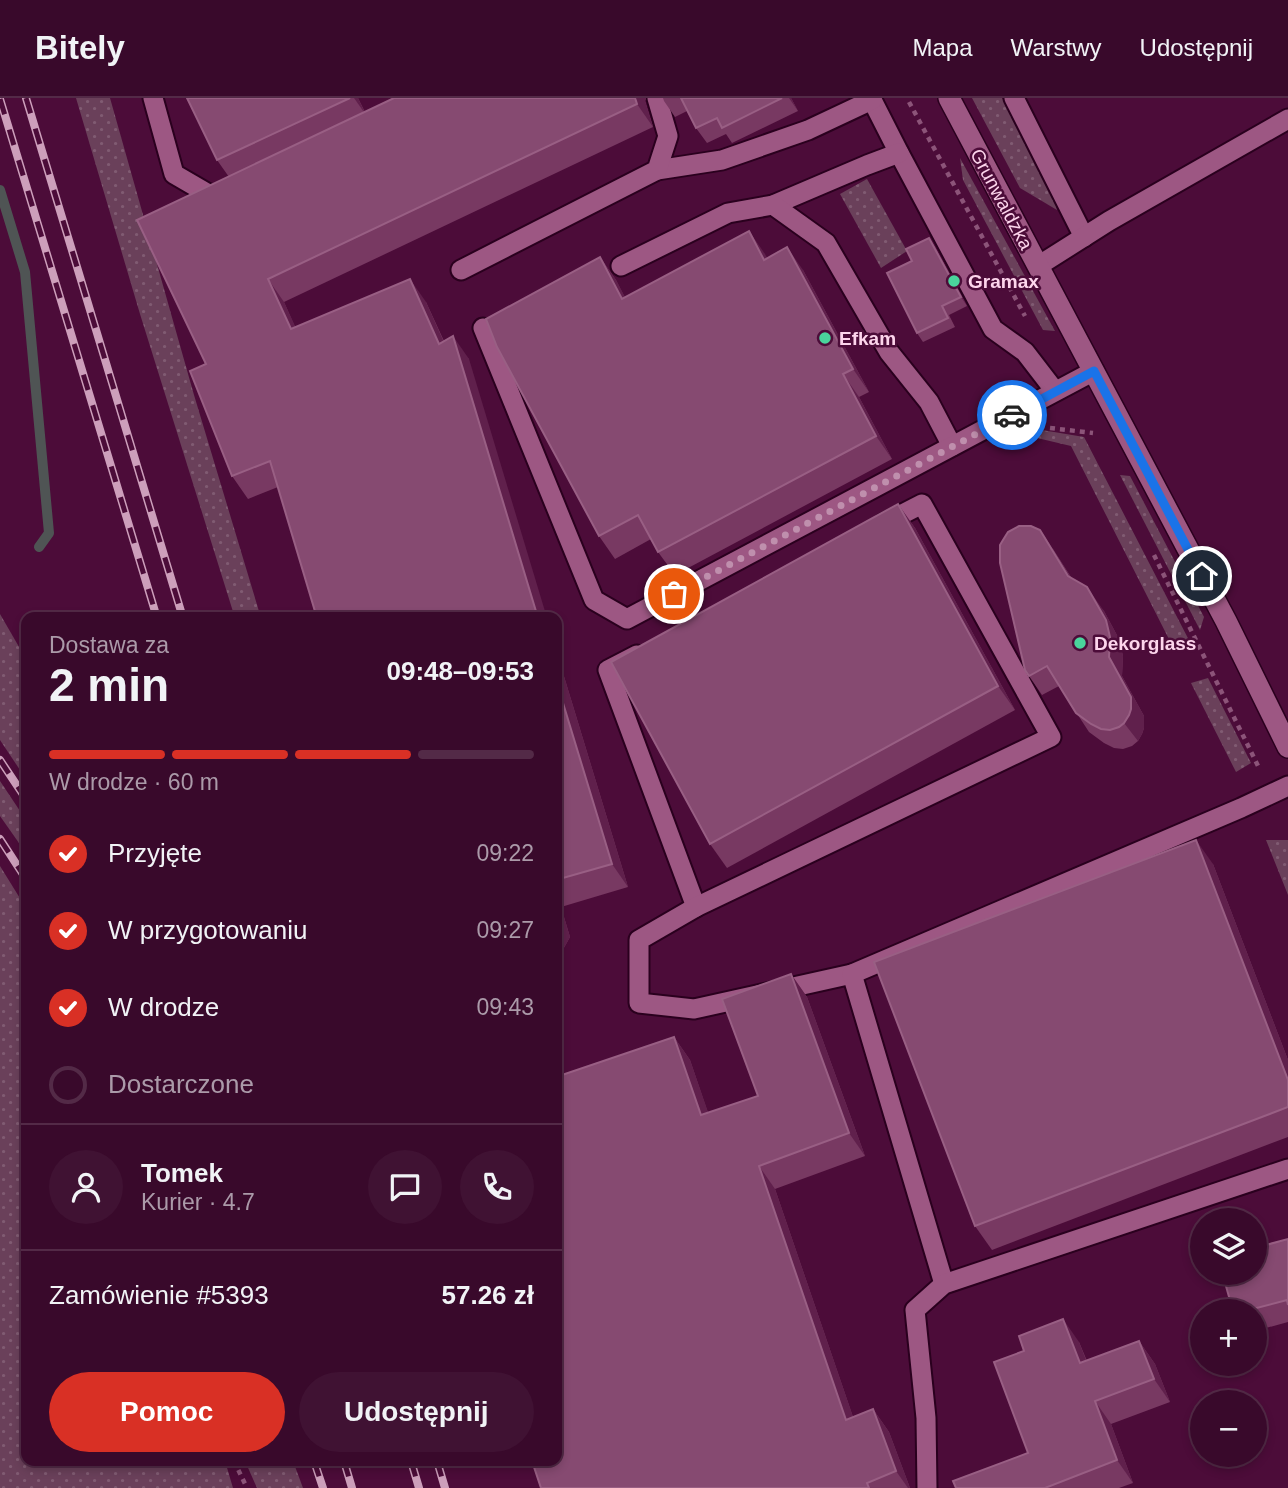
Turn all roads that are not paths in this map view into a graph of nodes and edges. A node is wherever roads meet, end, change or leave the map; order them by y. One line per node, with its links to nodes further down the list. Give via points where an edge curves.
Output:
1 (153, 98): 9 (lane, via 174,174 217,199)
2 (657, 98): 8 (lane, via 668,136)
3 (949, 98): 13 (main road, Grunwaldzka)
4 (1014, 98): 11 (lane)
5 (872, 99): 7 (lane); 8 (lane, via 807,130 722,160)
6 (1288, 119): 11 (lane)
7 (899, 153): 10 (lane); 17 (lane, via 993,330 1025,352)
8 (657, 170): 14 (lane)
9 (241, 187)
10 (773, 205): 12 (lane, via 728,213); 18 (lane, via 826,243 889,352 929,402)
11 (1084, 237): 13 (lane)
12 (621, 266)
13 (1038, 266): 16 (main road, Grunwaldzka)
14 (461, 270)
15 (483, 328): 18 (lane, via 594,600 628,619)
16 (1094, 371): 17 (lane); 21 (main road, Grunwaldzka)
17 (1061, 388): 18 (lane)
18 (952, 446)
19 (861, 536): 23 (lane, via 922,504 1051,737)
20 (656, 644): 23 (lane, via 608,670)
21 (1288, 747)
22 (1280, 790): 24 (lane)
23 (696, 907): 24 (lane, via 639,940 639,1003 694,1009)
24 (852, 974): 26 (lane)
25 (1288, 1169): 26 (lane)
26 (944, 1284): 27 (lane, via 915,1310 926,1419)
27 (927, 1488)

